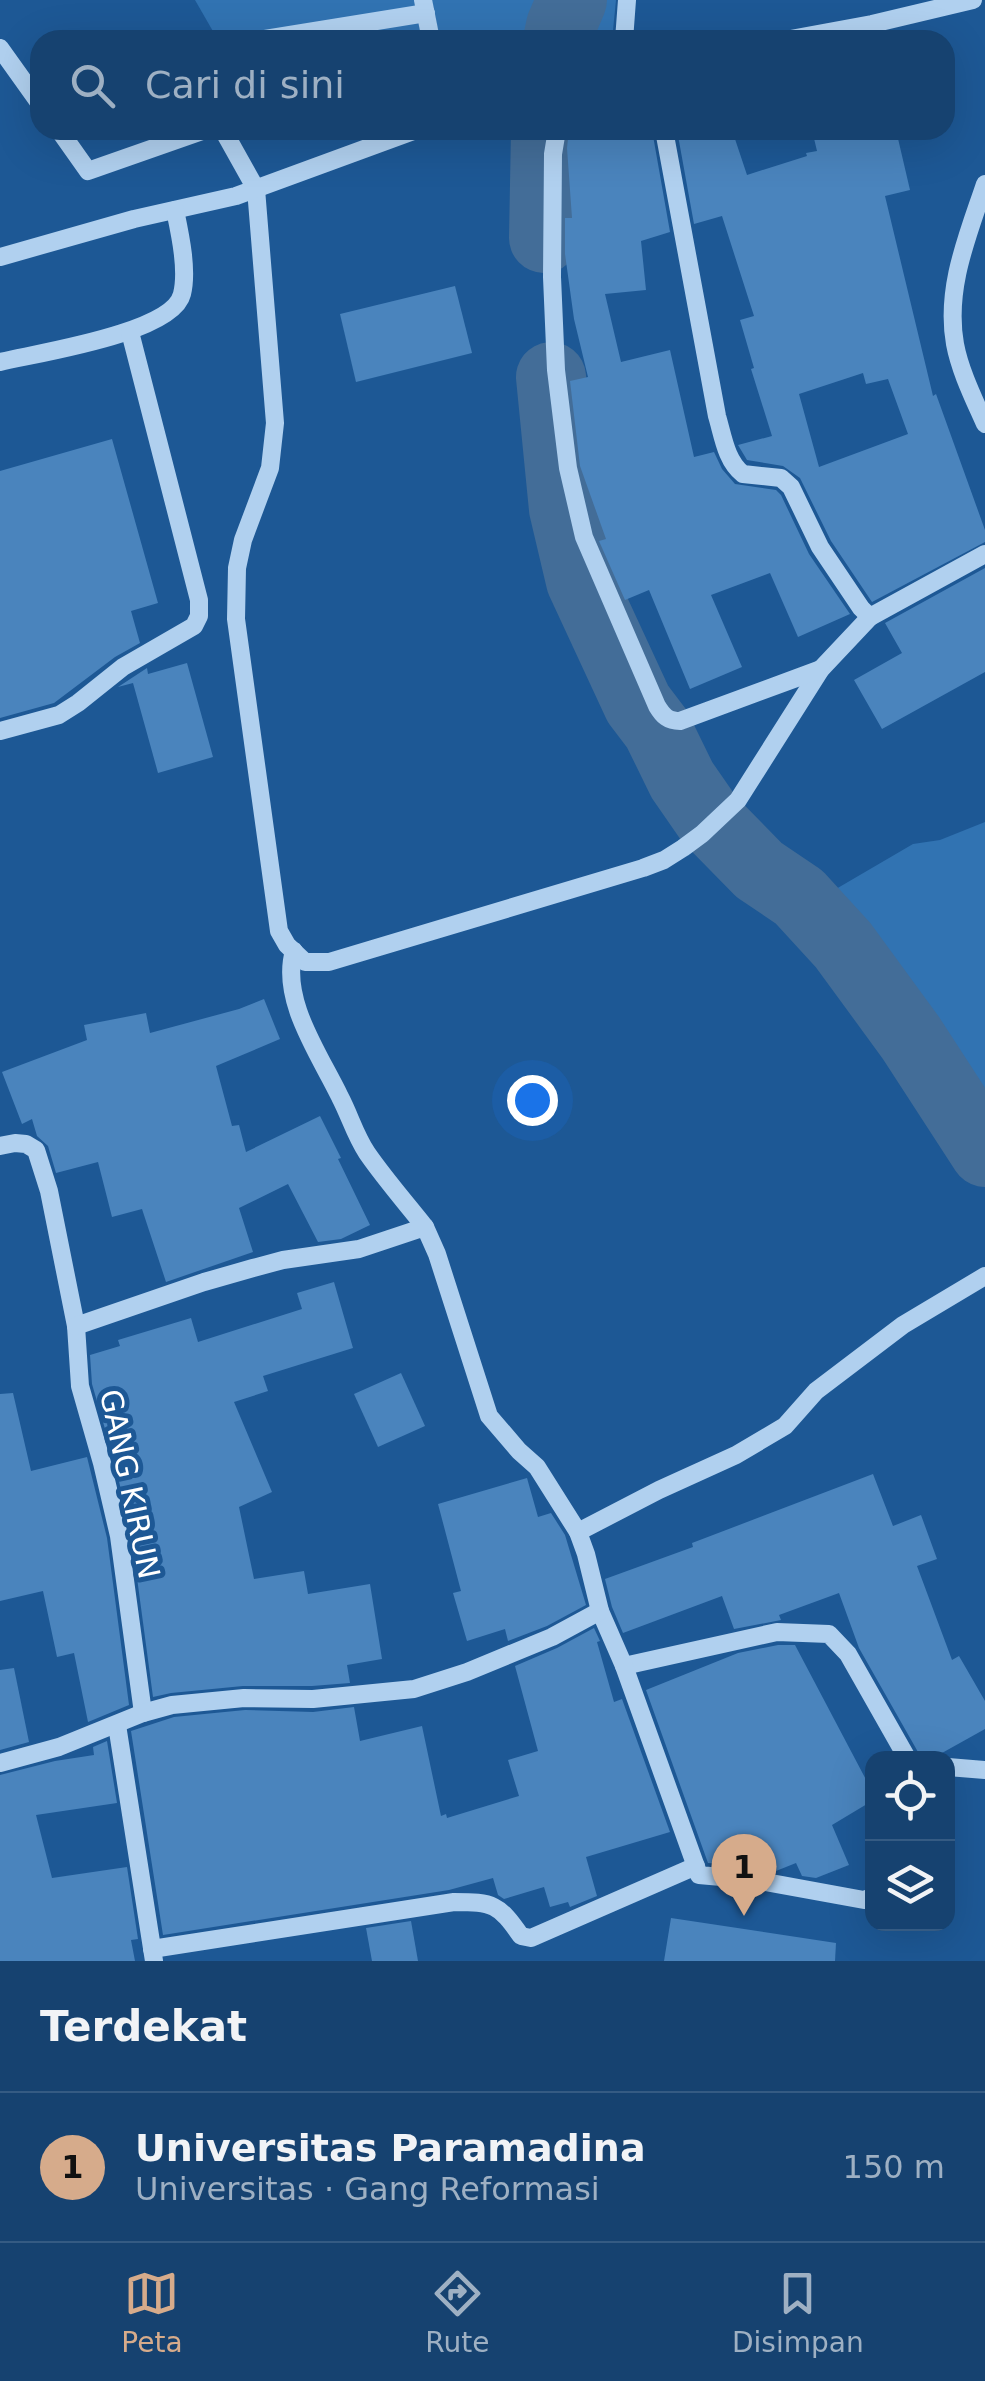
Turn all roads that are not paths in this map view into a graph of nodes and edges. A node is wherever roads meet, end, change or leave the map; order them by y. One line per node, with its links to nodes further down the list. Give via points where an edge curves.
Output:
1 (627, 0): 5 (street)
2 (974, 0): 6 (street)
3 (424, 7): 4 (street)
4 (310, 30)
5 (625, 30)
6 (839, 30)
7 (0, 48): 8 (street)
8 (30, 90)
9 (66, 140): 10 (street, via 88,171)
10 (176, 140)
11 (228, 140): 16 (street)
12 (389, 140): 16 (street)
13 (556, 140): 24 (street, via 553,296 568,468 584,537 657,706 663,716 680,721)
14 (666, 140): 23 (street, via 730,460 738,472 782,478 791,487 820,547)
15 (985, 184): 21 (street, via 952,314 955,345)
16 (256, 190): 17 (street); 26 (street, via 275,423 270,468 237,568 236,619 279,931)
17 (175, 210): 18 (street); 19 (street, via 183,247 182,297 168,314)
18 (0, 257)
19 (130, 332): 20 (street); 25 (street, via 199,616 194,626 59,715)
20 (0, 362)
21 (985, 424)
22 (985, 554): 23 (street)
23 (870, 616): 24 (street)
24 (821, 669): 26 (street, via 738,800 664,860 329,962 305,962)
25 (0, 732)
26 (294, 951): 28 (street, via 294,1001 319,1061 369,1156)
27 (0, 1146): 30 (street, GANG KIRUN, via 15,1142 36,1150)
28 (425, 1227): 30 (street, via 358,1249 253,1268); 31 (street, via 489,1416 537,1467)
29 (985, 1276): 31 (street, via 816,1391 785,1426)
30 (76, 1326): 34 (street, GANG KIRUN, via 80,1386 120,1536)
31 (578, 1532): 32 (street)
32 (600, 1612): 33 (street); 34 (street, via 414,1689 244,1698)
33 (624, 1666): 36 (street, via 778,1632 830,1634); 40 (street)
34 (143, 1713): 35 (street)
35 (117, 1725): 37 (street); 42 (street)
36 (903, 1751)
37 (0, 1763)
38 (955, 1767): 39 (street)
39 (985, 1770)
40 (696, 1866): 41 (street, via 699,1875); 42 (street, via 531,1938 486,1902 454,1902)
41 (865, 1900)
42 (153, 1955)

